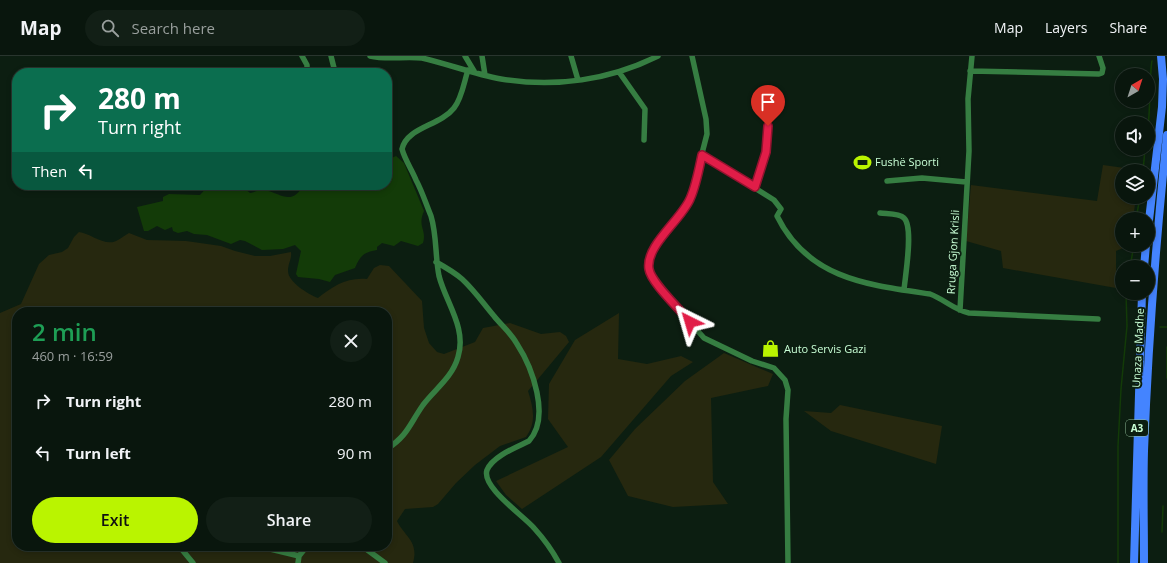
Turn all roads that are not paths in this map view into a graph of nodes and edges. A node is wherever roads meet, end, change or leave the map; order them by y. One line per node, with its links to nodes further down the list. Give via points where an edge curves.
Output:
1 (302, 56): 14 (street)
2 (331, 56): 15 (street)
3 (370, 56): 13 (street)
4 (465, 56): 17 (street)
5 (482, 56): 20 (street)
6 (571, 56): 21 (street)
7 (658, 56): 19 (street)
8 (692, 56): 27 (street, via 708,125)
9 (972, 56): 18 (street, Rruga Gjon Krisli)
10 (1099, 56): 18 (street, via 1103,68 1099,74)
11 (1155, 56): 22 (highway)
12 (1160, 56): 22 (highway, via 1163,79)
13 (376, 57): 16 (street, via 421,58)
14 (307, 68)
15 (334, 68)
16 (468, 70): 17 (street); 33 (street, via 454,109 436,123 410,136 402,149 431,218 435,235)
17 (474, 71): 20 (street)
18 (970, 71): 29 (street, Rruga Gjon Krisli)
19 (619, 72): 21 (street); 25 (street, via 645,110)
20 (485, 75): 21 (street, via 531,83)
21 (578, 80)
22 (1161, 120): 31 (highway)
23 (768, 126): 30 (street, via 766,152)
24 (1167, 135): 26 (highway, Unaza e Madhe / A3)
25 (644, 140)
26 (1166, 146): 50 (highway, Unaza e Madhe / A3, via 1152,304 1144,453)
27 (702, 155): 30 (street); 48 (street, via 690,200 655,248 649,269 657,285 704,338 721,348 774,368 782,374 787,384)
28 (887, 181): 29 (street, via 922,178)
29 (966, 182): 36 (street, Rruga Gjon Krisli)
30 (755, 187): 34 (street, via 780,206 777,216 794,244 824,268 867,283)
31 (1150, 212)
32 (880, 213): 34 (street, via 901,216 907,223 909,238)
33 (436, 262): 38 (street, via 443,289 458,324 458,356 452,372 423,405 400,441); 47 (street, via 461,278 480,298 516,342 532,376 540,408 533,437 504,454 489,466 486,472 497,494 534,528)
34 (904, 290): 36 (street, via 939,297)
35 (1142, 300): 49 (highway, Unaza e Madhe / A3)
36 (960, 310): 37 (street, Rruga Gjon Krisli, via 969,313)
37 (1098, 319)
38 (392, 446)
39 (183, 551): 44 (street)
40 (278, 551): 43 (street)
41 (303, 551): 43 (street)
42 (369, 551): 46 (street)
43 (299, 556): 45 (street)
44 (193, 563)
45 (298, 563)
46 (386, 563)
47 (559, 563)
48 (788, 563)
49 (1134, 563)
50 (1144, 563)

